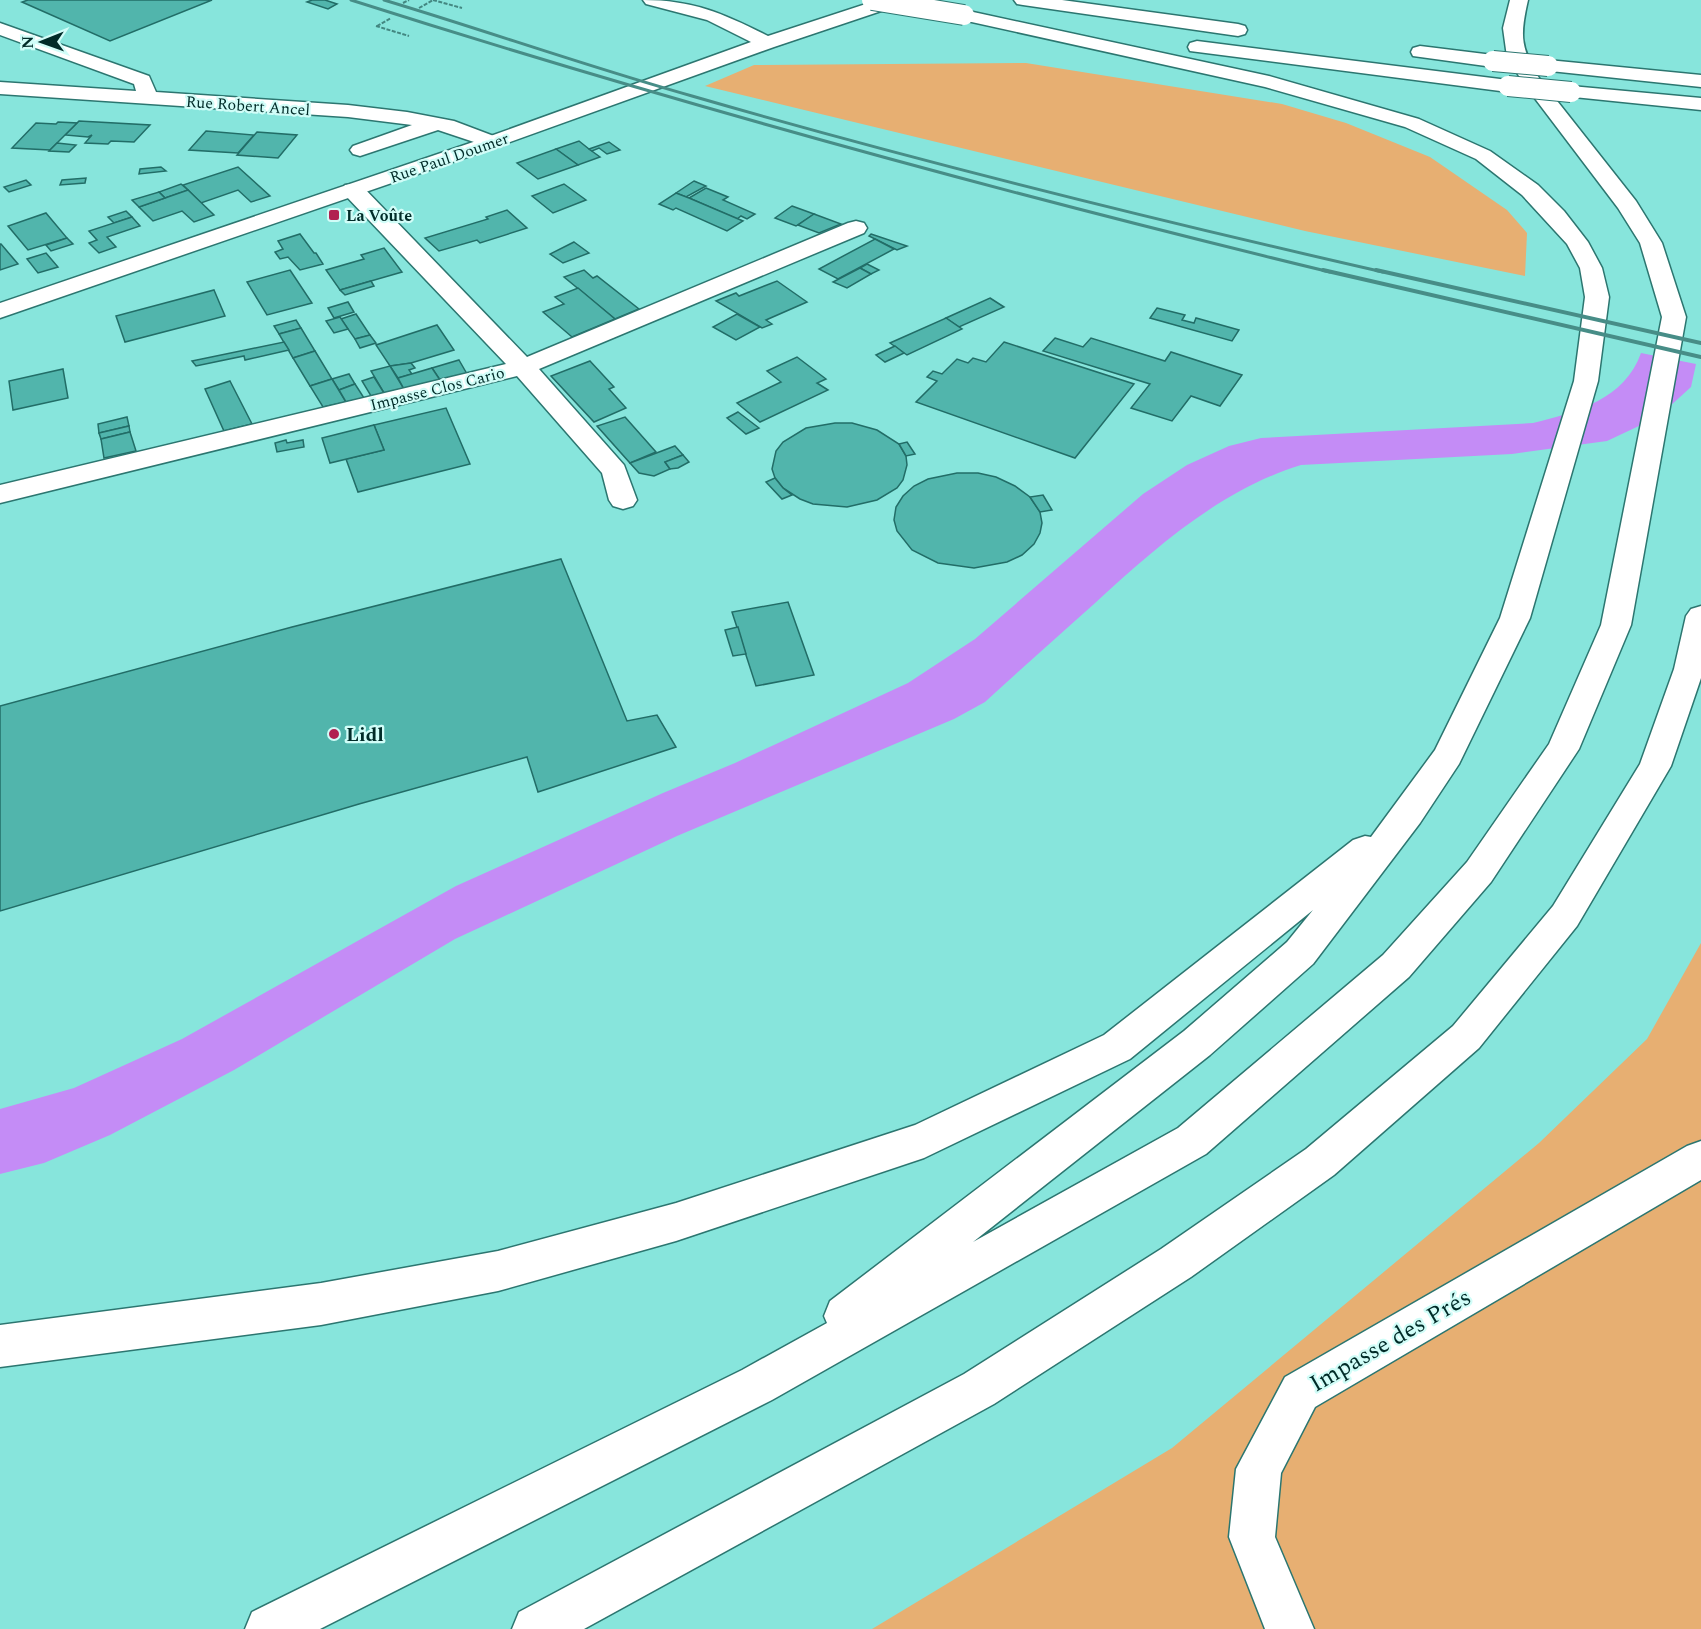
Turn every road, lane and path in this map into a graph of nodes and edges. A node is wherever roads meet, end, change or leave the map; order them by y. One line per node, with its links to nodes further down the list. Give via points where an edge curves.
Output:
1 (409, 0): 8 (path)
2 (433, 0): 9 (path); 10 (path)
3 (652, 0): 16 (main road, via 713,16)
4 (872, 0): 11 (main road, bridge)
5 (896, 0): 16 (main road, Rue Paul Doumer)
6 (1023, 0): 14 (main road)
7 (1519, 0): 35 (main road, via 1512,28 1517,57 1651,243 1674,317 1616,625 1563,749 1479,872 1396,966 1192,1141)
8 (403, 3)
9 (419, 8)
10 (462, 9)
11 (964, 15): 21 (main road, bridge, via 1332,65); 32 (main road, via 1269,82 1412,123 1483,155 1530,190 1577,242 1591,268 1598,297 1586,381 1515,618 1449,756)
12 (391, 18): 15 (path, via 376,26)
13 (0, 29): 20 (main road, via 142,80)
14 (1253, 32)
15 (409, 36)
16 (768, 43): 23 (main road, Rue Paul Doumer)
17 (1402, 50): 18 (main road, bridge)
18 (1701, 81)
19 (0, 88): 20 (main road, Rue Robert Ancel)
20 (149, 99): 22 (main road, Rue Robert Ancel, via 348,111)
21 (1701, 104)
22 (437, 123): 23 (main road, Rue Robert Ancel); 24 (main road)
23 (492, 142): 25 (main road, Rue Paul Doumer)
24 (360, 150)
25 (353, 190): 27 (main road, Rue Paul Doumer); 28 (main road)
26 (856, 228): 28 (main road, Impasse Clos Cario)
27 (0, 311)
28 (523, 367): 29 (main road, Impasse Clos Cario); 30 (main road, via 615,471)
29 (0, 494)
30 (623, 501)
31 (1701, 616): 37 (main road, via 1689,669 1655,766 1565,916 1466,1037 1320,1162 1157,1276 979,1389)
32 (1408, 814): 34 (main road, via 1117,1047 924,1140 676,1222 498,1271 321,1304); 35 (main road, via 1300,953 1266,983 1197,1043)
33 (1701, 1159): 38 (main road, Impasse des Prés, via 1300,1392 1259,1469 1252,1537)
34 (0, 1346)
35 (757, 1385): 36 (main road)
36 (269, 1629)
37 (536, 1629)
38 (1290, 1629)

